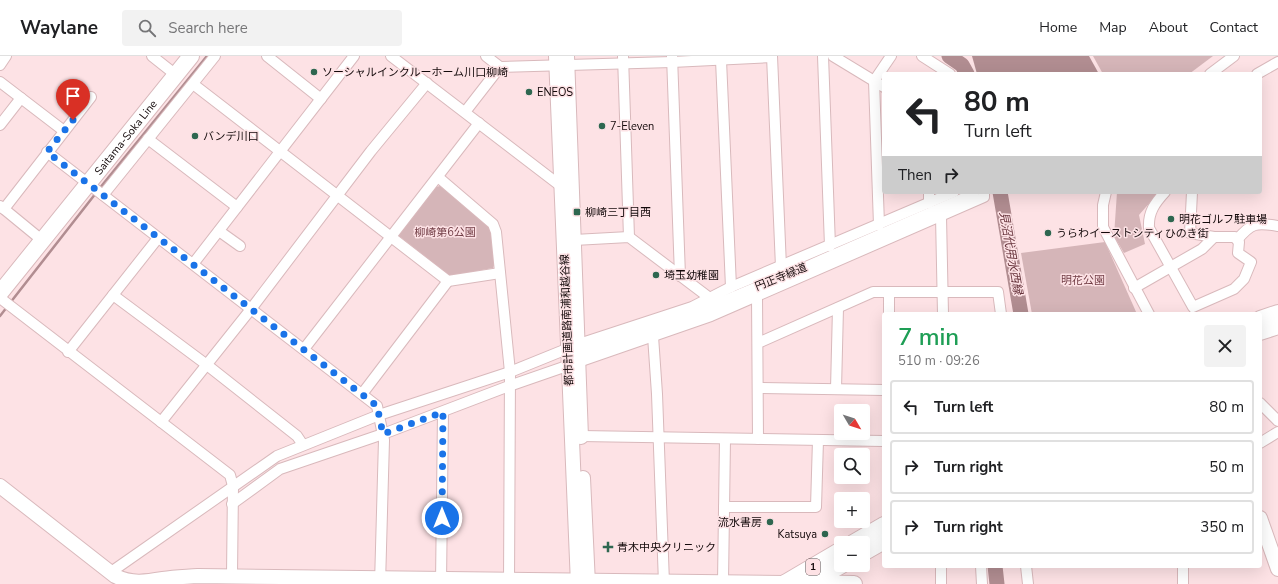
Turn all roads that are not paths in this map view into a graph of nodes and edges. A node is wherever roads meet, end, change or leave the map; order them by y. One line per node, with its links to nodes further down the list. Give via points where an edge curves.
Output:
1 (6, 56): 21 (street)
2 (152, 56): 26 (street)
3 (191, 56): 26 (main road, Saitama-Soka Line)
4 (215, 56): 30 (street)
5 (267, 56): 34 (street)
6 (354, 56): 34 (street)
7 (391, 56): 29 (street)
8 (486, 56): 22 (street)
9 (500, 56): 22 (street)
10 (772, 56): 19 (street); 71 (street)
11 (823, 56): 68 (street)
12 (833, 56): 27 (street)
13 (891, 56): 27 (street)
14 (922, 56): 23 (street)
15 (1234, 56): 24 (street)
16 (672, 59): 18 (street); 19 (street); 74 (street)
17 (562, 60): 18 (street); 22 (street); 44 (street, 都市計画道路南浦和越谷線); 64 (street, 都市計画道路南浦和越谷線)
18 (623, 60): 60 (street)
19 (721, 60): 76 (street)
20 (1278, 62): 25 (street)
21 (0, 65)
22 (500, 67): 35 (street)
23 (947, 72)
24 (1213, 72)
25 (1260, 72)
26 (176, 75): 43 (main road, Saitama-Soka Line)
27 (874, 81): 31 (street); 57 (street)
28 (0, 82): 33 (street)
29 (427, 83): 35 (street); 52 (street)
30 (193, 84): 39 (street); 41 (street)
31 (882, 86)
32 (91, 97): 38 (street)
33 (21, 98): 37 (street); 38 (street)
34 (321, 99): 41 (street)
35 (465, 112): 36 (street)
36 (479, 123): 42 (street); 44 (street)
37 (0, 125)
38 (64, 131): 40 (street)
39 (148, 139): 51 (street); 54 (street)
40 (47, 152): 43 (street); 55 (street)
41 (280, 152): 52 (street); 54 (street)
42 (438, 177): 63 (street); 73 (street, via 493,224)
43 (88, 184): 51 (street); 66 (main road, Saitama-Soka Line)
44 (562, 187): 98 (street, 都市計画道路南浦和越谷線)
45 (928, 194): 53 (street)
46 (949, 194): 53 (street)
47 (982, 194): 56 (street); 70 (street, 円正寺緑道)
48 (1106, 194): 77 (street, via 1103,227)
49 (1163, 194): 72 (street, via 1148,217 1149,228)
50 (1192, 194): 61 (street, via 1190,233)
51 (103, 195): 62 (street)
52 (337, 196): 63 (street); 85 (street)
53 (929, 203): 57 (street)
54 (237, 207): 59 (street)
55 (2, 208): 66 (street)
56 (941, 216): 70 (street); 79 (street)
57 (879, 225): 68 (street)
58 (1278, 226): 65 (street, via 1256,224 1247,227)
59 (219, 231): 67 (street); 69 (street)
60 (629, 237): 64 (street); 74 (street)
61 (1214, 237): 65 (street); 72 (street, via 1202,249)
62 (158, 238): 69 (street); 80 (street)
63 (390, 238): 75 (street); 96 (street)
64 (574, 240): 98 (street, 都市計画道路南浦和越谷線)
65 (1237, 240): 72 (street, via 1238,252 1251,262 1244,279 1234,289 1193,307)
66 (43, 241): 82 (main road, Saitama-Soka Line)
67 (240, 246)
68 (830, 246): 70 (street)
69 (193, 264): 85 (street)
70 (810, 264): 71 (street); 81 (street); 98 (street, 円正寺緑道, via 685,316)
71 (780, 267): 76 (street)
72 (1170, 267): 77 (street)
73 (500, 273): 75 (street); 100 (street)
74 (680, 276): 83 (street)
75 (448, 281): 105 (street)
76 (731, 287): 83 (street)
77 (1134, 288): 89 (street)
78 (889, 292): 79 (street); 84 (street, via 873,292); 86 (street)
79 (943, 293): 87 (street); 88 (street, via 998,292)
80 (113, 294): 97 (street); 99 (street)
81 (757, 296): 94 (street, via 711,316); 95 (street)
82 (3, 297): 97 (street)
83 (710, 299): 98 (street)
84 (838, 308): 95 (street); 103 (street)
85 (251, 309): 96 (street); 99 (street)
86 (889, 312)
87 (943, 312)
88 (1001, 312)
89 (1148, 312)
90 (1278, 313): 91 (main road)
91 (1262, 318)
92 (1278, 326): 93 (main road)
93 (1262, 331)
94 (652, 336): 98 (street); 114 (street)
95 (758, 343): 102 (street)
96 (304, 349): 105 (street)
97 (68, 352): 110 (street)
98 (575, 354): 100 (street); 101 (street); 113 (street, 都市計画道路南浦和越谷線); 143 (street, 都市計画道路南浦和越谷線)
99 (207, 365): 110 (street); 120 (street, via 297,436)
100 (510, 372): 101 (street); 108 (street)
101 (509, 386): 107 (street); 141 (street)
102 (758, 388): 103 (street); 116 (street)
103 (836, 389): 104 (street)
104 (882, 390)
105 (362, 394): 108 (street, via 377,406)
106 (1262, 404): 109 (street)
107 (443, 412): 112 (street); 140 (street)
108 (379, 415): 112 (street); 120 (street)
109 (1278, 421)
110 (161, 422): 122 (street, via 230,475)
111 (1278, 432): 119 (street)
112 (383, 434): 123 (street, via 280,469); 139 (street)
113 (581, 436): 114 (street); 143 (street, 都市計画道路南浦和越谷線)
114 (658, 438): 115 (street); 144 (street)
115 (725, 439): 116 (street); 124 (street)
116 (758, 439): 117 (street)
117 (818, 440): 118 (street); 124 (street, via 816,507)
118 (882, 441)
119 (1262, 442)
120 (303, 445): 122 (street, via 277,456)
121 (0, 486): 137 (street)
122 (234, 486): 123 (street); 137 (street)
123 (232, 504): 138 (street)
124 (724, 507): 142 (street)
125 (1262, 524): 135 (street)
126 (882, 526): 127 (main road)
127 (865, 536)
128 (882, 542): 129 (main road)
129 (870, 549)
130 (834, 554): 146 (main road, 1)
131 (941, 568): 148 (street)
132 (981, 568): 149 (street)
133 (1026, 568): 150 (street)
134 (1183, 568): 151 (street)
135 (1278, 569)
136 (834, 570): 145 (main road, 1)
137 (111, 572): 138 (street, via 122,580 135,584 164,578 198,576)
138 (232, 580): 139 (street)
139 (380, 581): 140 (street)
140 (442, 582): 141 (street)
141 (509, 582): 143 (street)
142 (723, 582): 144 (street); 146 (street)
143 (582, 583): 144 (street)
144 (664, 583)
145 (810, 583): 146 (main road, 1); 147 (main road, 1)
146 (784, 584)
147 (854, 584)
148 (941, 584)
149 (982, 584)
150 (1028, 584)
151 (1183, 584)

